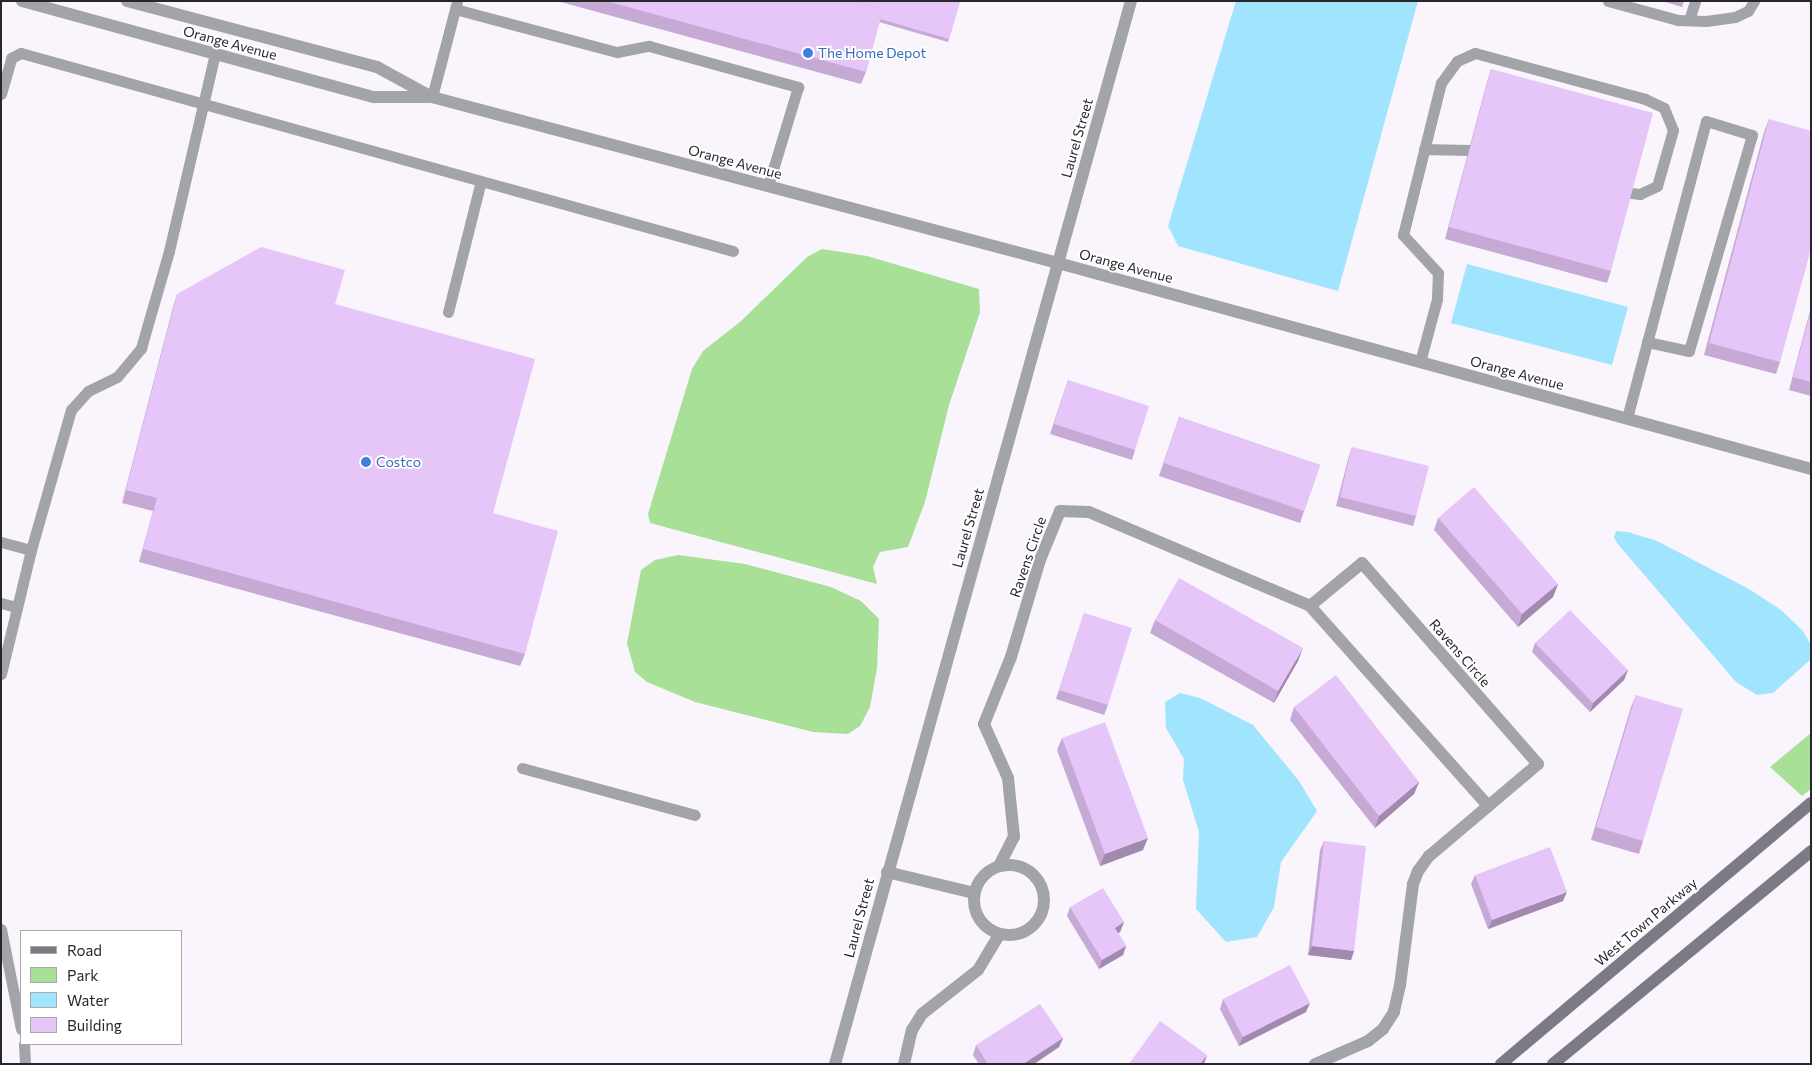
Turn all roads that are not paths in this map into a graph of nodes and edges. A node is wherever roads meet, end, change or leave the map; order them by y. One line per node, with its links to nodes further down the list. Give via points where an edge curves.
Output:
1 (22, 1): 9 (street, Orange Avenue)
2 (127, 1): 11 (street, Orange Avenue, via 377,66)
3 (1131, 1): 19 (street, Laurel Street)
4 (1608, 1): 8 (lane)
5 (1695, 1): 8 (lane)
6 (1754, 1): 8 (lane, via 1748,12 1735,17)
7 (456, 5): 11 (lane); 16 (lane, via 617,52 649,46 798,87)
8 (1689, 20)
9 (215, 54): 11 (street, Orange Avenue, via 374,97); 12 (lane)
10 (1, 94): 12 (lane, via 11,58 21,52)
11 (432, 97): 16 (street, Orange Avenue)
12 (205, 104): 15 (lane); 26 (lane, via 141,348 117,378 88,391 71,410)
13 (1424, 149): 14 (lane); 17 (lane, via 1440,83 1457,61 1474,53 1644,98 1664,108 1674,130 1657,186 1640,194); 22 (lane, via 1402,235 1438,272 1437,299)
14 (1468, 150)
15 (481, 181): 18 (lane); 20 (lane)
16 (768, 186): 19 (street, Orange Avenue)
17 (1631, 193)
18 (734, 251)
19 (1058, 263): 22 (street, Orange Avenue); 37 (street, Laurel Street)
20 (448, 312)
21 (1647, 342): 21 (lane, via 1706,121 1752,135 1689,351); 23 (lane)
22 (1420, 362): 23 (street, Orange Avenue)
23 (1627, 418): 24 (street, Orange Avenue)
24 (1811, 469)
25 (1, 542): 26 (lane)
26 (31, 550): 29 (lane)
27 (1, 604): 29 (lane)
28 (1310, 606): 33 (street, Ravens Circle); 33 (street, Ravens Circle, via 1362,563 1538,764); 36 (street, Ravens Circle, via 1089,512 1060,511 1040,560 1011,657 984,724 1008,778 1014,837)
29 (16, 607): 30 (lane)
30 (1, 672)
31 (522, 768): 34 (lane)
32 (1811, 803): 47 (main road, West Town Parkway)
33 (1488, 806): 46 (street, Ravens Circle, via 1429,856 1418,871 1413,884 1400,985 1394,1012 1383,1030 1368,1041)
34 (695, 816)
35 (1811, 851): 48 (main road)
36 (999, 866): 38 (street, Ravens Circle, via 983,875); 40 (street, via 1018,866 1034,875 1043,891 1043,910 1034,925 1018,934)
37 (887, 872): 38 (street); 44 (street, Laurel Street)
38 (974, 893): 40 (street, via 974,909 983,925)
39 (1, 929): 41 (lane)
40 (999, 935): 45 (street, via 978,970 922,1014 912,1030)
41 (20, 1024)
42 (24, 1045): 43 (lane)
43 (25, 1064)
44 (835, 1064)
45 (904, 1064)
46 (1315, 1064)
47 (1500, 1064)
48 (1554, 1064)

